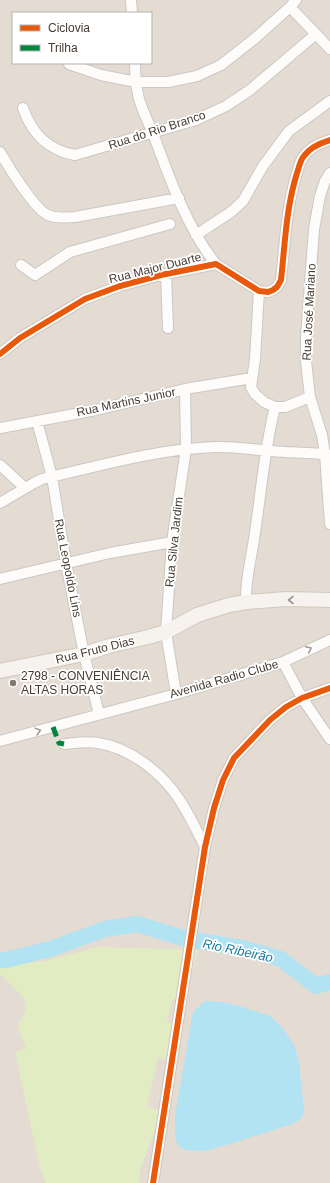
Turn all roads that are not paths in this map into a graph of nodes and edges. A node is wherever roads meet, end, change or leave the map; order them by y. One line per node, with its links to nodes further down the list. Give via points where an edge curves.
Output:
1 (131, 0): 3 (street)
2 (293, 3): 4 (street); 8 (street, via 221,65 197,76 168,82)
3 (132, 12)
4 (316, 34): 5 (street); 11 (street, Rua do Rio Branco, via 250,90 226,106 196,120)
5 (330, 49)
6 (69, 64): 8 (street, via 101,75)
7 (135, 64): 8 (street)
8 (136, 82): 11 (street, via 139,99)
9 (330, 101): 17 (street, Rua Major Duarte, via 289,131 266,161 242,201 231,212)
10 (23, 108): 11 (street, Rua do Rio Branco, via 34,131 47,143 62,152 75,155)
11 (153, 133): 15 (street)
12 (330, 140): 21 (street, via 321,142 303,156 292,189 281,280 273,290)
13 (0, 152): 15 (street, via 10,170 41,211 48,216 75,217)
14 (330, 173): 26 (street, Rua José Mariano, via 320,196 314,229 306,336)
15 (179, 198): 17 (street)
16 (170, 224): 19 (street, via 70,252 35,275)
17 (196, 235): 18 (street)
18 (216, 264): 20 (street, Rua Major Duarte); 21 (street, Rua Major Duarte)
19 (21, 266)
20 (166, 274): 22 (street); 23 (street, Rua Major Duarte, via 120,286 85,299 20,338)
21 (259, 291): 24 (street)
22 (168, 328)
23 (0, 354)
24 (252, 378): 25 (street, Rua Martins Junior); 27 (street, via 251,386 255,394)
25 (185, 390): 28 (street, Rua Martins Junior); 30 (street, Rua Silva Jardim)
26 (310, 397): 27 (street, via 285,407); 32 (street, Rua José Mariano)
27 (275, 407): 31 (street)
28 (37, 421): 29 (street, Rua Martins Junior); 34 (street, Rua Leopoldo Lins)
29 (0, 428)
30 (186, 449): 31 (street, via 239,447); 34 (street, via 106,463); 39 (street, Rua Silva Jardim)
31 (266, 451): 32 (street); 43 (street, via 246,585)
32 (328, 455): 37 (street, Rua José Mariano)
33 (0, 465): 35 (street)
34 (52, 477): 35 (street); 40 (street, Rua Leopoldo Lins)
35 (24, 488): 36 (street)
36 (0, 503)
37 (329, 506): 38 (street, Rua José Mariano)
38 (330, 524)
39 (172, 542): 40 (street); 44 (street, Rua Silva Jardim)
40 (66, 563): 41 (street); 46 (street, Rua Leopoldo Lins)
41 (0, 579)
42 (330, 600): 43 (street, Rua Fruto Dias, one-way to 43)
43 (246, 602): 44 (street, Rua Fruto Dias, via 196,615)
44 (166, 632): 46 (street, Rua Fruto Dias); 50 (street, Rua Silva Jardim)
45 (330, 640): 47 (street, Avenida Radio Clube, one-way to 45)
46 (84, 654): 48 (street, Rua Fruto Dias); 52 (street, Rua Leopoldo Lins)
47 (283, 662): 50 (street, Avenida Radio Clube); 51 (street)
48 (0, 671)
49 (330, 688): 51 (street)
50 (176, 694): 52 (street, Avenida Radio Clube)
51 (302, 698): 53 (street); 56 (street, via 270,720 234,758 223,780)
52 (99, 714): 54 (street, Avenida Radio Clube, one-way to 52)
53 (330, 739)
54 (0, 741)
55 (64, 744): 56 (street, via 97,743 120,749 136,757 180,799)
56 (205, 847): 57 (street)
57 (153, 1183)

